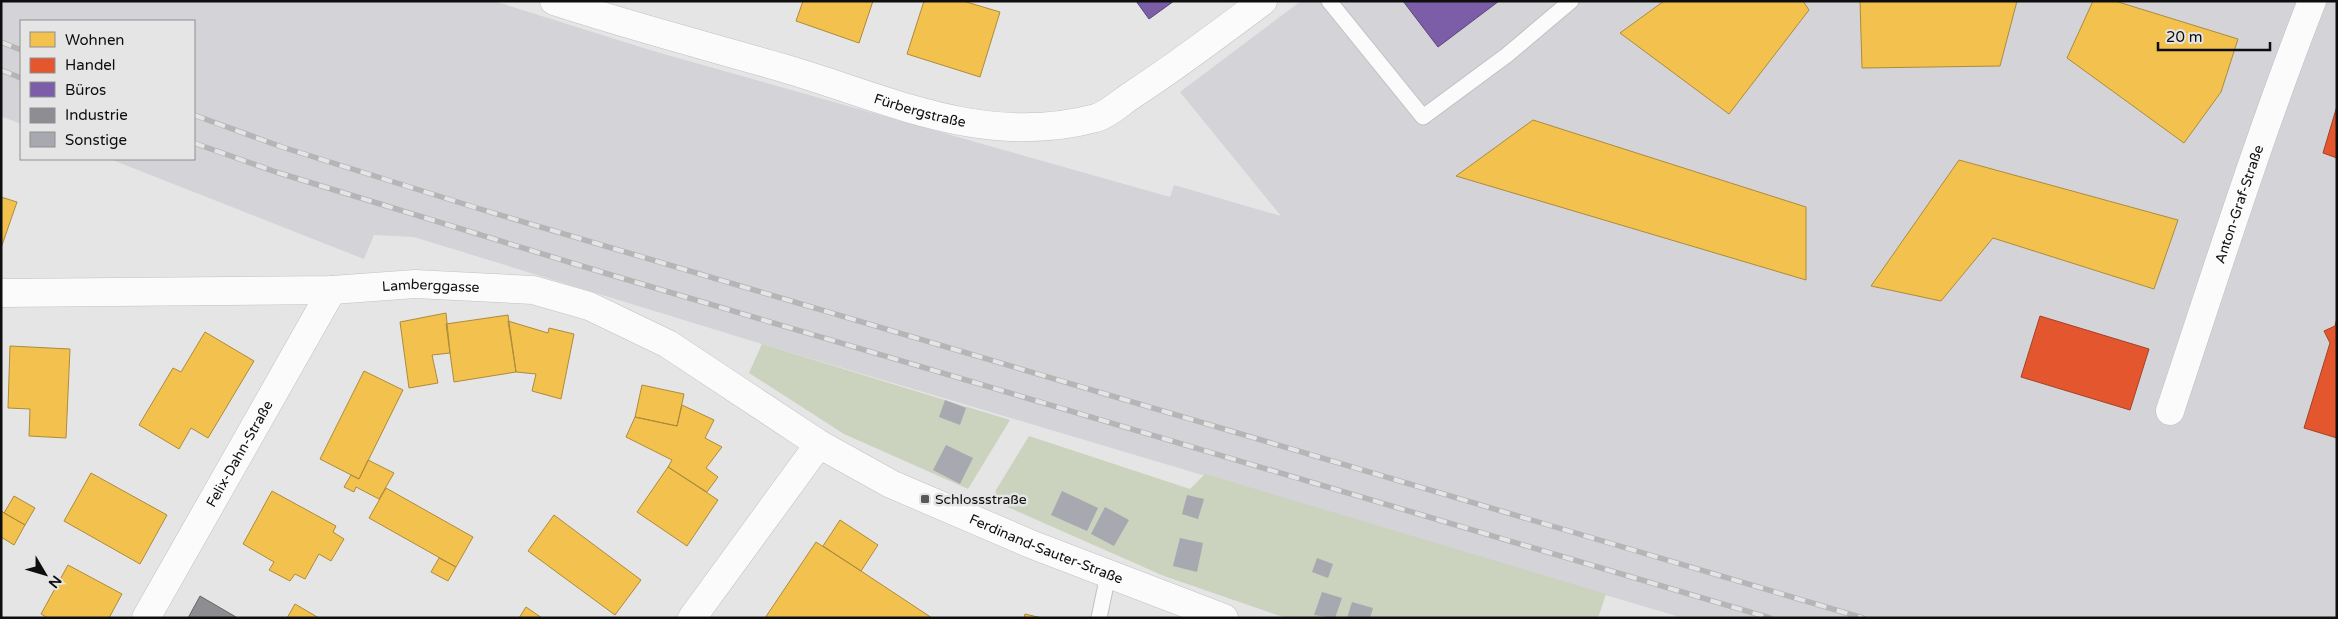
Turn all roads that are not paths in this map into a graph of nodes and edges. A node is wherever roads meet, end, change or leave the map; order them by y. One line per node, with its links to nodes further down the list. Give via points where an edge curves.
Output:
1 (554, 1): 2 (street, Fürbergstraße, via 946,120 1016,128 1048,127 1099,117)
2 (1263, 1)
3 (1329, 1): 4 (lane, via 1423,117 1507,55)
4 (1571, 1)
5 (2312, 1): 8 (street, Anton-Graf-Straße, via 2239,200)
6 (332, 290): 7 (street, Lamberggasse); 9 (street, Lamberggasse, via 415,284 533,290 589,306 668,344); 11 (street, Felix-Dahn-Straße)
7 (1, 293)
8 (2170, 410)
9 (819, 444): 10 (street, Ferdinand-Sauter-Straße, via 900,488); 12 (street)
10 (1108, 575): 13 (lane); 14 (street, Ferdinand-Sauter-Straße)
11 (146, 618)
12 (692, 618)
13 (1099, 618)
14 (1224, 618)

